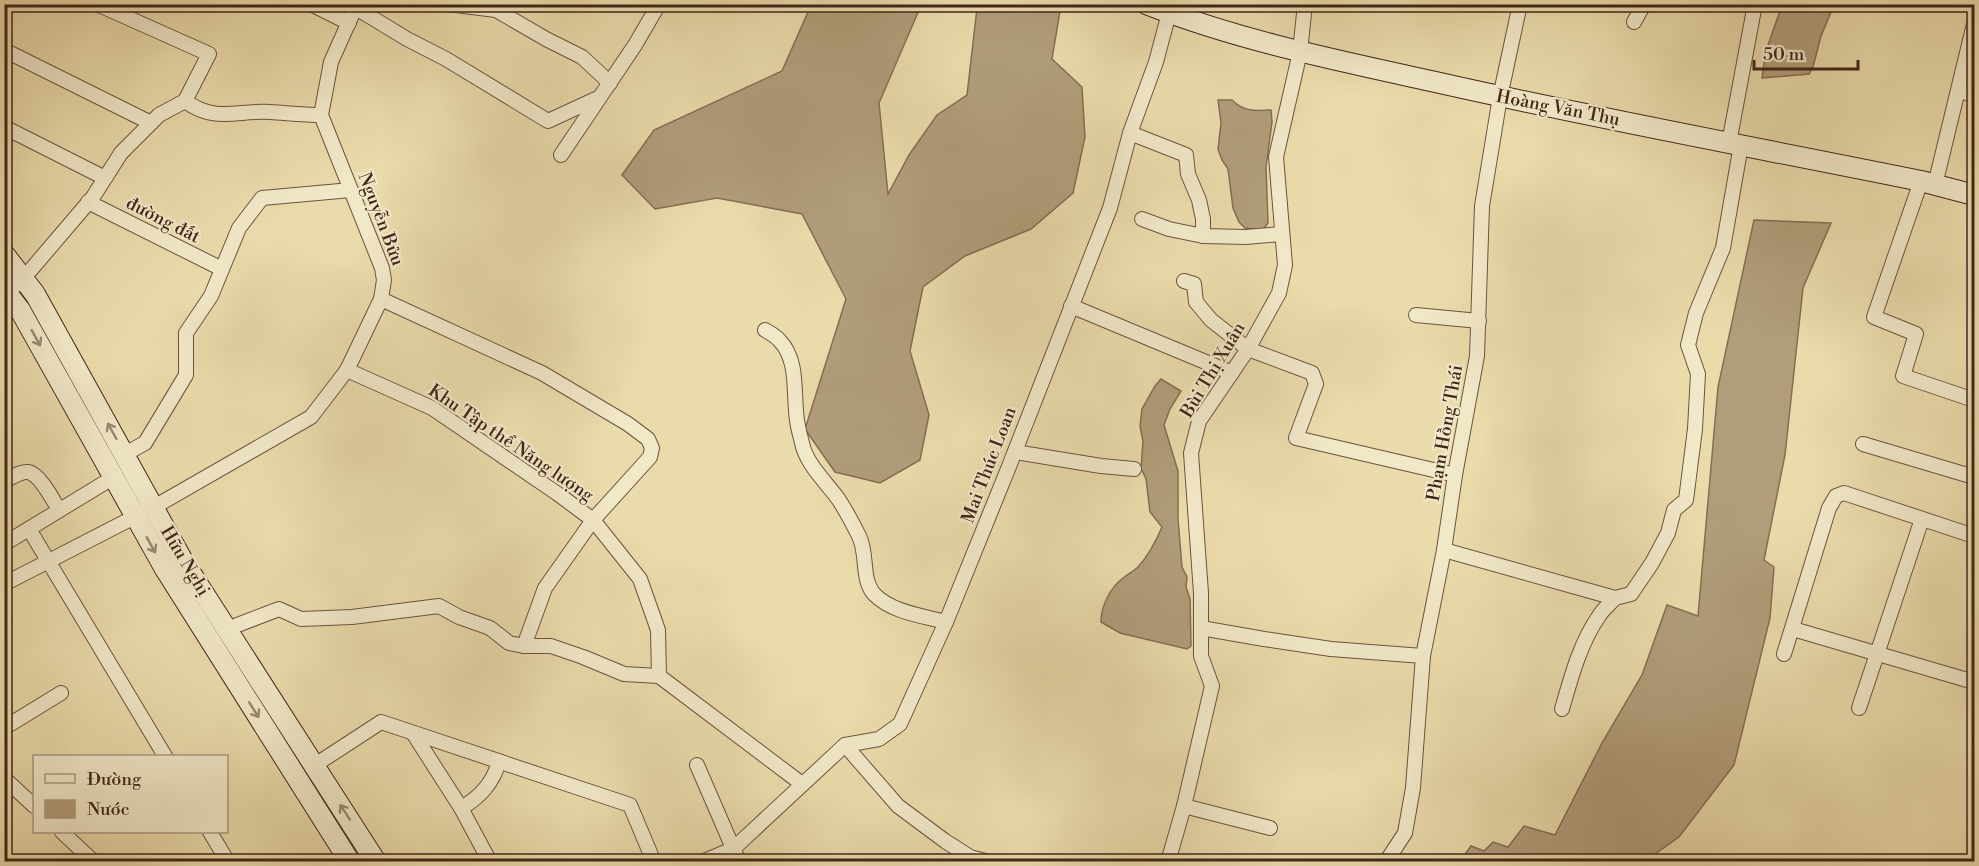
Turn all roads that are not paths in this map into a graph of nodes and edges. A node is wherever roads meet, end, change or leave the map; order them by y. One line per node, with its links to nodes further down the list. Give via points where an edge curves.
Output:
1 (97, 4): 23 (street, via 209,54)
2 (311, 4): 13 (street)
3 (448, 4): 11 (street)
4 (1146, 4): 12 (main road, Hoàng Văn Thụ)
5 (1305, 4): 17 (street, Bùi Thị Xuân)
6 (1520, 4): 22 (street, Phạm Hồng Thái)
7 (1644, 4): 14 (street)
8 (1755, 4): 28 (street)
9 (657, 5): 18 (street)
10 (358, 6): 13 (street); 21 (street, via 548,121)
11 (497, 7): 18 (street, via 582,57)
12 (1169, 14): 17 (main road, Hoàng Văn Thụ); 27 (street, Mai Thúc Loan)
13 (349, 22): 24 (street, via 331,62)
14 (1634, 22)
15 (1974, 24): 19 (street)
16 (4, 50): 25 (street)
17 (1300, 52): 22 (main road, Hoàng Văn Thụ); 36 (street, Bùi Thị Xuân, via 1276,157)
18 (610, 83): 21 (street)
19 (1958, 91): 20 (street); 31 (street)
20 (1974, 95)
21 (600, 97): 29 (street)
22 (1500, 97): 28 (main road, Hoàng Văn Thụ); 46 (street, Phạm Hồng Thái, via 1482,206)
23 (185, 101): 24 (street, via 198,111 231,115); 25 (street)
24 (321, 115): 32 (street, Nguyễn Bửu)
25 (151, 123): 30 (street, via 121,153)
26 (4, 127): 30 (street)
27 (1130, 133): 37 (street, via 1186,155 1203,219); 44 (street, Mai Thúc Loan, via 1110,208)
28 (1735, 144): 31 (main road, Hoàng Văn Thụ); 71 (street, via 1723,248 1696,313 1689,345 1698,374 1686,500 1674,510 1668,533 1631,594)
29 (561, 155)
30 (105, 178): 34 (street)
31 (1928, 183): 33 (main road, Hoàng Văn Thụ); 51 (street, via 1874,317 1916,334 1903,376)
32 (351, 190): 39 (street, via 262,198 239,228); 43 (street, Nguyễn Bửu, via 382,268)
33 (1974, 195)
34 (88, 202): 39 (street, đường đất); 40 (street)
35 (1142, 219): 37 (street)
36 (1281, 234): 37 (street); 48 (street, Bùi Thị Xuân, via 1285,265 1279,293)
37 (1203, 236)
38 (4, 254): 40 (main road, Hữu Nghị)
39 (222, 269): 54 (street, via 211,296 186,333 186,375 145,444)
40 (23, 279): 42 (street); 54 (main road, Hữu Nghị, one-way to 40)
41 (1184, 280): 48 (street, via 1194,284 1196,302 1211,320)
42 (6, 290): 57 (main road, Hữu Nghị, one-way to 57)
43 (381, 298): 49 (street, Nguyễn Bửu); 64 (street, via 542,373 648,439 650,456)
44 (1071, 306): 50 (street); 53 (street, Mai Thúc Loan)
45 (1416, 315): 46 (street)
46 (1479, 321): 56 (street, Phạm Hồng Thái, via 1477,356)
47 (765, 330): 72 (street, via 779,339 789,355 803,448 860,537 872,590 896,607)
48 (1248, 349): 50 (street, Bùi Thị Xuân); 56 (street, via 1312,373 1316,384 1296,438)
49 (347, 370): 60 (street, Nguyễn Bửu, via 311,417); 64 (street, Khu Tập thể Năng lượng, via 432,408)
50 (1232, 373): 73 (street, Bùi Thị Xuân, via 1199,421 1191,453)
51 (1974, 400)
52 (1863, 444): 58 (street)
53 (1015, 452): 55 (street); 72 (street, Mai Thúc Loan)
54 (125, 454): 60 (main road, Hữu Nghị)
55 (1134, 469)
56 (1455, 475): 68 (street, Phạm Hồng Thái)
57 (114, 477): 61 (street); 62 (main road, Hữu Nghị)
58 (1974, 477)
59 (4, 481): 61 (street, via 29,472 51,495)
60 (154, 507): 62 (street, Nguyễn Bửu); 74 (main road, Hữu Nghị)
61 (59, 510): 65 (street)
62 (136, 517): 69 (street, Nguyễn Bửu); 103 (main road, Hữu Nghị, one-way to 103)
63 (1922, 519): 66 (street); 75 (street, via 1844,494 1836,496); 78 (street)
64 (593, 520): 76 (street, via 545,588); 80 (street, Khu Tập thể Năng lượng, via 640,579 658,630)
65 (29, 529): 67 (street); 69 (street)
66 (1974, 536)
67 (4, 544)
68 (1444, 550): 71 (street); 79 (street, Phạm Hồng Thái)
69 (49, 561): 70 (street, Nguyễn Bửu); 88 (street)
70 (4, 584)
71 (1615, 598): 84 (street, via 1589,632)
72 (946, 622): 87 (street, Mai Thúc Loan, via 900,724 879,739)
73 (1201, 628): 79 (street, via 1331,649); 95 (street, Bùi Thị Xuân, via 1201,656 1212,686)
74 (227, 629): 76 (street, via 279,609 301,619 439,606 490,628 509,643); 90 (main road, Hữu Nghị)
75 (1793, 629): 77 (street); 78 (street)
76 (524, 646): 80 (street, via 551,646 624,674)
77 (1784, 654)
78 (1876, 654): 81 (street); 83 (street)
79 (1424, 656): 110 (street, Phạm Hồng Thái, via 1413,788 1405,833)
80 (660, 676): 93 (street)
81 (1974, 682)
82 (61, 693): 85 (street)
83 (1859, 708)
84 (1562, 710)
85 (4, 728)
86 (413, 733): 89 (street); 90 (street, via 381,722); 96 (street)
87 (845, 745): 93 (street); 108 (street, via 898,806 970,857)
88 (164, 755)
89 (499, 762): 96 (street, via 485,790); 106 (street, via 630,805)
90 (315, 765): 104 (main road, Hữu Nghị, one-way to 90)
91 (697, 765): 100 (street)
92 (4, 778): 94 (street)
93 (802, 784): 100 (street)
94 (33, 805)
95 (1184, 806): 97 (street); 109 (street, Bùi Thị Xuân)
96 (460, 808): 105 (street)
97 (1270, 828)
98 (67, 833): 101 (street)
99 (211, 833): 102 (street)
100 (736, 855): 107 (street)
101 (94, 861)
102 (228, 861)
103 (350, 861)
104 (376, 861)
105 (490, 861)
106 (654, 861)
107 (702, 861)
108 (989, 861)
109 (1168, 861)
110 (1386, 861)

